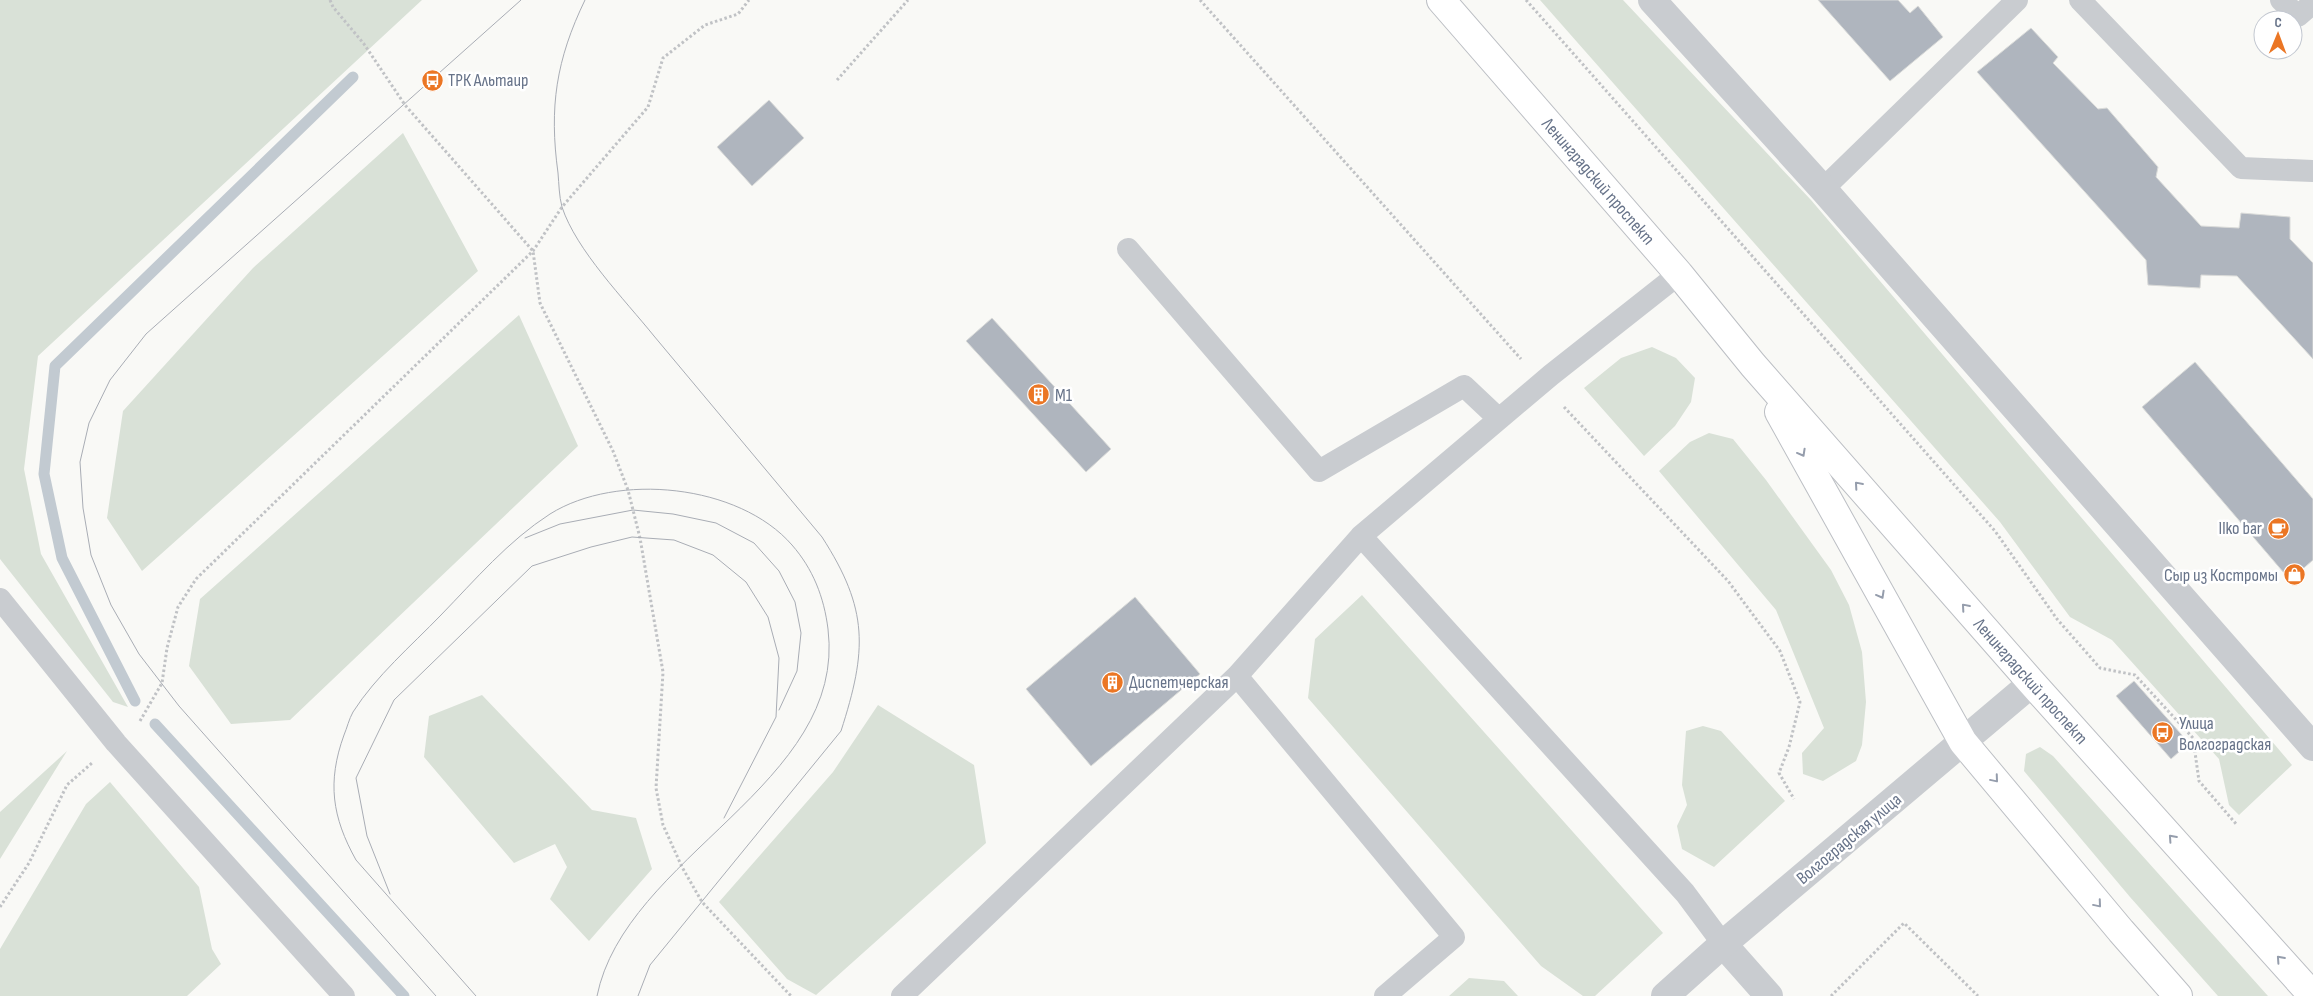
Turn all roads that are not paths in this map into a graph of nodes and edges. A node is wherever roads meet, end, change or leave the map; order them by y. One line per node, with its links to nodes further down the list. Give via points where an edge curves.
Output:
1 (1442, 0): 10 (main road, Ленинградский проспект)
2 (1652, 0): 8 (street)
3 (2080, 0): 7 (lane, via 2241,168)
4 (2281, 0): 6 (lane, via 2298,16)
5 (2008, 3): 8 (lane)
6 (2313, 3)
7 (2313, 171)
8 (1823, 189): 18 (street)
9 (1128, 249): 12 (lane, via 1319,471 1464,386)
10 (1679, 274): 11 (main road, Ленинградский проспект); 12 (lane)
11 (1753, 365): 16 (main road, Ленинградский проспект, one-way to 11); 17 (main road, Ленинградский проспект, one-way to 17)
12 (1499, 419): 13 (lane)
13 (1360, 536): 15 (lane); 19 (lane, via 1685,893)
14 (0, 599): 20 (lane, via 116,743)
15 (1237, 676): 21 (lane); 22 (lane, via 1454,937)
16 (2032, 683): 17 (street, Волгоградская улица); 26 (main road, Ленинградский проспект, one-way to 16)
17 (1963, 742): 19 (street, Волгоградская улица); 25 (main road, Ленинградский проспект, one-way to 25)
18 (2313, 747)
19 (1723, 944): 23 (street, Волгоградская улица); 24 (street)
20 (344, 996)
21 (902, 996)
22 (1385, 996)
23 (1666, 996)
24 (1768, 996)
25 (2178, 996)
26 (2313, 996)

